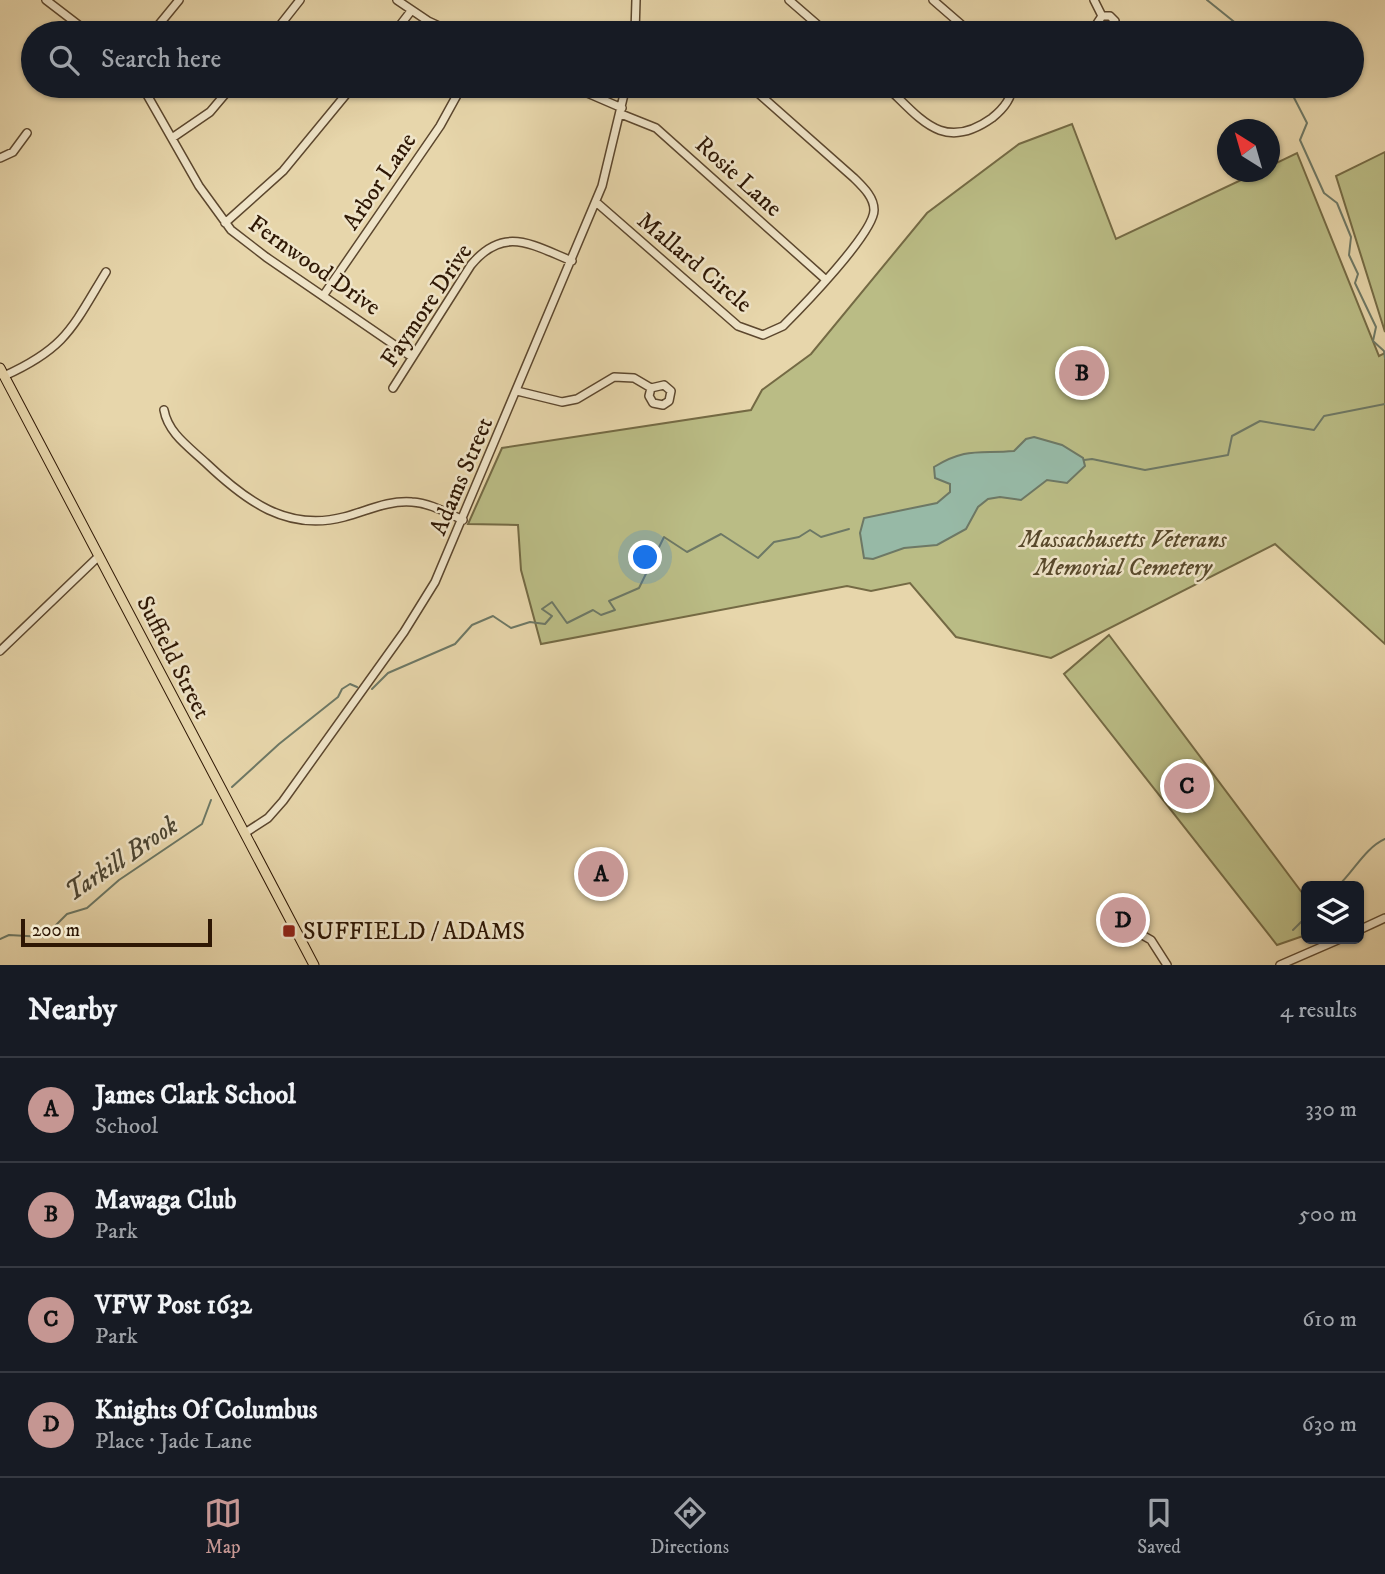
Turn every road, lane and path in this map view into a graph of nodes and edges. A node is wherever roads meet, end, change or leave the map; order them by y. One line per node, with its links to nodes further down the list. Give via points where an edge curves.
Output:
1 (47, 0): 11 (street)
2 (179, 0): 12 (street)
3 (300, 0): 13 (street)
4 (397, 0): 9 (street)
5 (636, 0): 16 (street)
6 (789, 0): 17 (street)
7 (933, 0): 18 (street)
8 (1094, 0): 10 (street)
9 (411, 11): 14 (street); 15 (street)
10 (1102, 16): 19 (street); 20 (street)
11 (74, 21)
12 (162, 21)
13 (283, 21)
14 (403, 21)
15 (431, 21)
16 (635, 21)
17 (813, 21)
18 (957, 21)
19 (1099, 21)
20 (1115, 21)
21 (149, 98): 32 (street, Fernwood Drive)
22 (222, 98): 32 (street, via 210,112)
23 (343, 98): 35 (street, via 283,171)
24 (455, 98): 39 (street, Arbor Lane)
25 (595, 98): 30 (street, Rosie Lane)
26 (624, 98): 30 (street, Adams Street)
27 (764, 98): 38 (street, Mallard Circle, via 854,178 874,203 869,229)
28 (899, 98): 29 (street, via 928,124 950,134 967,132 995,115)
29 (1009, 98)
30 (621, 111): 34 (street, Adams Street); 38 (street, Rosie Lane, via 656,128)
31 (27, 133): 33 (street, via 13,152)
32 (172, 138): 35 (street, Fernwood Drive)
33 (0, 158)
34 (596, 202): 36 (street, Adams Street); 38 (street, Mallard Circle, via 729,319 752,333 763,335 779,328)
35 (225, 223): 39 (street, Fernwood Drive)
36 (572, 261): 40 (street, Faymore Drive, via 521,242 492,245 471,265); 44 (street, Adams Street)
37 (106, 272): 41 (street, via 61,342 35,362)
38 (825, 279)
39 (323, 296): 40 (street, Fernwood Drive)
40 (412, 357): 42 (street, Faymore Drive)
41 (2, 372): 47 (main road, Suffield Street)
42 (393, 388)
43 (651, 388): 44 (street, via 619,376 567,402)
44 (517, 391): 46 (street, Adams Street)
45 (164, 410): 46 (street, via 167,425 236,492 272,513 299,520 329,520 387,504 414,502)
46 (463, 520): 49 (street, Adams Street, via 435,582 404,632 283,801)
47 (99, 556): 48 (street); 49 (main road, Suffield Street)
48 (0, 651)
49 (245, 833): 54 (main road, Suffield Street)
50 (1112, 918): 55 (street, via 1151,940)
51 (1385, 918): 52 (street)
52 (1364, 928)
53 (1328, 944): 56 (street)
54 (314, 965)
55 (1167, 965)
56 (1280, 965)

